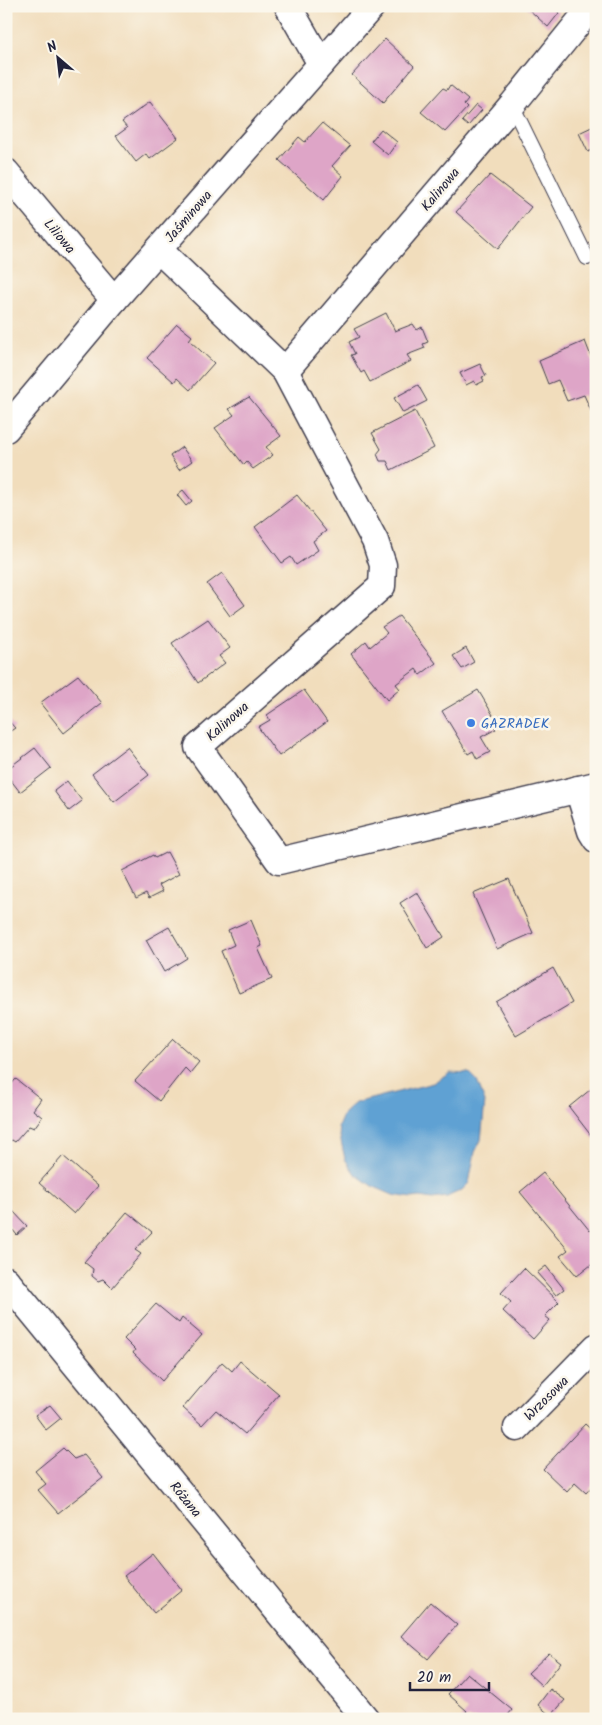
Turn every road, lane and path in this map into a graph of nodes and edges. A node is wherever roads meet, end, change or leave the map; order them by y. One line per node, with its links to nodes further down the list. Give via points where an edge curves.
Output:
1 (288, 6): 4 (street)
2 (372, 6): 4 (street, Jaśminowa)
3 (592, 6): 5 (street, Kalinowa)
4 (321, 64): 7 (street, Jaśminowa)
5 (512, 105): 8 (lane); 10 (street, Kalinowa)
6 (6, 172): 9 (street, Liliowa)
7 (159, 250): 9 (street, Jaśminowa); 10 (street, Kalinowa)
8 (587, 258)
9 (114, 300): 11 (street, Jaśminowa)
10 (285, 370): 12 (street, Kalinowa, via 375,541 383,565 382,586 198,746 279,861)
11 (6, 429)
12 (587, 787): 13 (street, via 591,831)
13 (596, 839)
14 (6, 1280): 17 (street, Różana)
15 (596, 1347): 16 (street, Wrzosowa)
16 (517, 1428)
17 (366, 1719)

